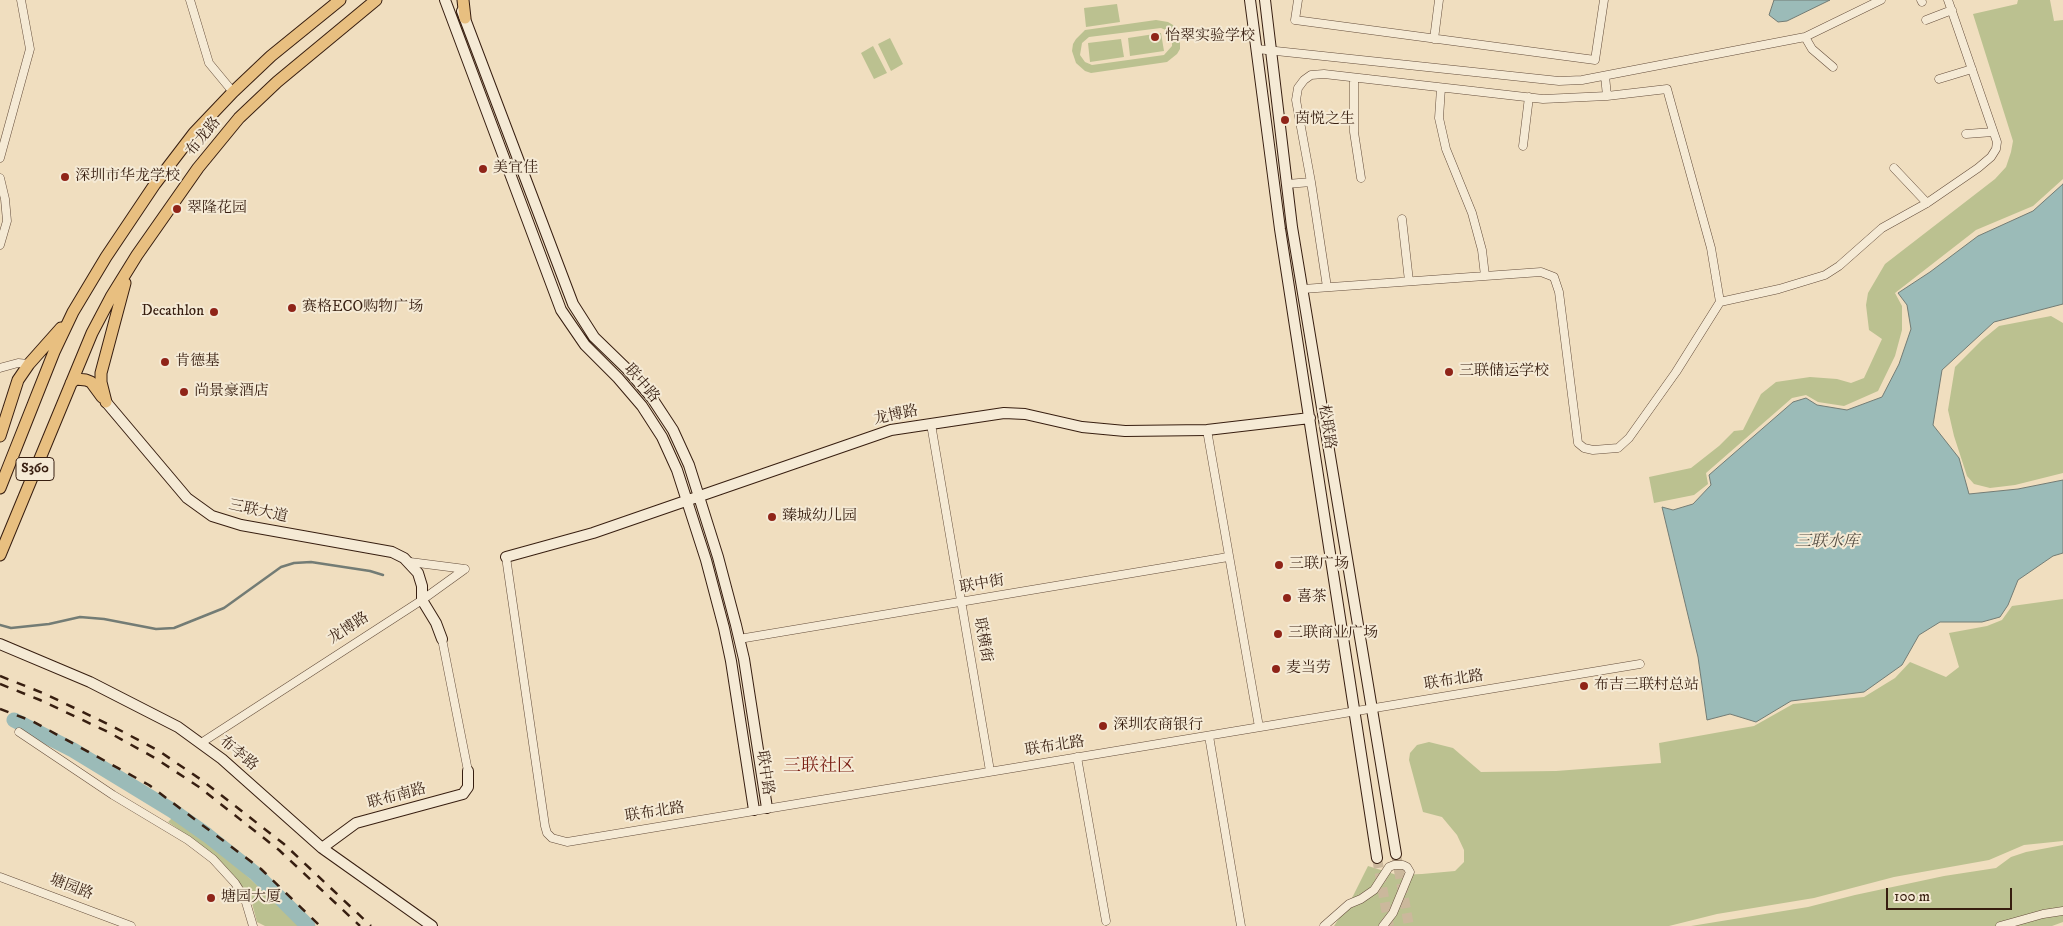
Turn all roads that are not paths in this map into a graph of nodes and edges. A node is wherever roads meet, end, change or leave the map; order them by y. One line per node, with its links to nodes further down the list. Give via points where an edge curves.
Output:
1 (21, 0): 34 (street, via 30,49)
2 (190, 0): 28 (street, via 209,63)
3 (340, 0): 28 (main road, 布龙路 / S360, via 271,56)
4 (376, 0): 43 (main road, 布龙路 / S360, via 239,118 194,174)
5 (445, 0): 60 (street, 联中路, via 561,310 585,345 630,392 652,421 670,453)
6 (458, 0): 16 (street, 联中路)
7 (463, 0): 16 (main road)
8 (1250, 0): 20 (street, 松联路)
9 (1265, 0): 21 (street, 松联路)
10 (1298, 0): 19 (street, via 1295,20)
11 (1439, 0): 19 (street)
12 (1604, 0): 19 (street, via 1596,60)
13 (1881, 0): 18 (street)
14 (1948, 0): 15 (street)
15 (1952, 10): 17 (street); 23 (street)
16 (465, 18): 59 (street, 联中路, via 572,304 594,337 640,383 663,414 685,456)
17 (1926, 20)
18 (1805, 37): 22 (street, via 1812,49); 24 (street)
19 (1434, 39)
20 (1257, 49): 21 (street); 54 (street, 松联路, via 1280,230)
21 (1271, 50): 24 (street, via 1559,81); 39 (street, 松联路)
22 (1833, 67)
23 (1972, 69): 26 (street); 31 (street)
24 (1605, 76): 29 (street)
25 (1354, 78): 27 (street); 37 (street, via 1354,132); 38 (street, via 1311,75 1298,88 1296,100)
26 (1939, 78)
27 (1441, 88): 30 (street); 44 (street, via 1439,118 1446,149 1472,212)
28 (233, 92): 49 (main road, 布龙路 / S360, via 194,133 155,184)
29 (1607, 96): 30 (street); 48 (street, via 1667,89 1711,248)
30 (1529, 97): 33 (street)
31 (1993, 132): 32 (street); 40 (street, via 1996,149 1991,157)
32 (1966, 134)
33 (1523, 146)
34 (0, 158)
35 (1894, 168): 40 (street)
36 (0, 178): 42 (street, via 7,221)
37 (1361, 178)
38 (1311, 182): 39 (street); 46 (street)
39 (1287, 184): 47 (street, 松联路)
40 (1926, 204): 48 (street, via 1882,228 1825,275)
41 (1402, 220): 45 (street)
42 (0, 245)
43 (133, 262): 52 (main road, 布龙路 / S360, via 101,315); 53 (main road, via 121,294 101,373)
44 (1485, 276): 45 (street); 48 (street, via 1541,272 1554,277 1559,292 1578,443 1593,450 1618,448 1629,438)
45 (1409, 282): 46 (street)
46 (1327, 287): 47 (street)
47 (1303, 289): 71 (street, 松联路)
48 (1720, 302)
49 (73, 312): 50 (main road); 58 (main road, 布龙路 / S360)
50 (29, 364): 51 (street); 57 (main road, via 14,389)
51 (0, 368)
52 (71, 382): 53 (main road, via 82,378 91,382); 61 (main road, S360)
53 (106, 402): 64 (street, 三联大道, via 187,498 212,516 236,524 392,552)
54 (1310, 418): 56 (street, 龙博路); 72 (street, 松联路)
55 (931, 424): 56 (street, 龙博路, via 1014,413 1110,430); 59 (street, 龙博路, via 891,430); 66 (street, 联横街)
56 (1207, 430): 63 (street)
57 (0, 436)
58 (0, 488)
59 (699, 496): 60 (street, 龙博路); 68 (street, 联中路, via 728,590)
60 (687, 500): 62 (street, 龙博路, via 568,541); 81 (street, 联中路, via 716,594 731,661)
61 (0, 555)
62 (506, 556): 81 (street, 联布北路, via 547,833 566,842)
63 (1228, 557): 66 (street, 联中街); 73 (street)
64 (410, 562): 65 (street, via 420,580); 65 (street, 龙博路, via 465,569)
65 (422, 600): 67 (street); 76 (street, 龙博路)
66 (962, 602): 68 (street, 联中街); 79 (street, 联横街)
67 (442, 639): 78 (street)
68 (739, 640): 80 (street, 联中路)
69 (0, 644): 76 (street, 布李路, via 119,696)
70 (1640, 664): 71 (street, 联布北路)
71 (1372, 708): 72 (street, 联布北路); 83 (street, 松联路)
72 (1355, 711): 73 (street, 联布北路); 84 (street, 松联路)
73 (1259, 727): 75 (street, 联布北路)
74 (19, 732): 89 (street, via 213,859 245,899)
75 (1208, 736): 77 (street, 联布北路); 91 (street)
76 (201, 742): 82 (street, 布李路)
77 (1078, 757): 79 (street, 联布北路); 87 (street)
78 (468, 771): 82 (street, 联布南路, via 468,787 463,794 356,824)
79 (990, 771): 80 (street, 联布北路)
80 (766, 808): 81 (street, 联布北路)
81 (754, 810)
82 (322, 848): 90 (street, 布李路)
83 (1396, 854)
84 (1378, 858)
85 (0, 876): 88 (street, 塘园路)
86 (2063, 911): 94 (street)
87 (1106, 920)
88 (132, 926)
89 (253, 926)
90 (432, 926)
91 (1241, 926)
92 (1324, 926): 93 (street, via 1348,904 1374,890 1389,867 1403,865 1410,872 1393,913)
93 (1383, 926)
94 (2000, 926)

